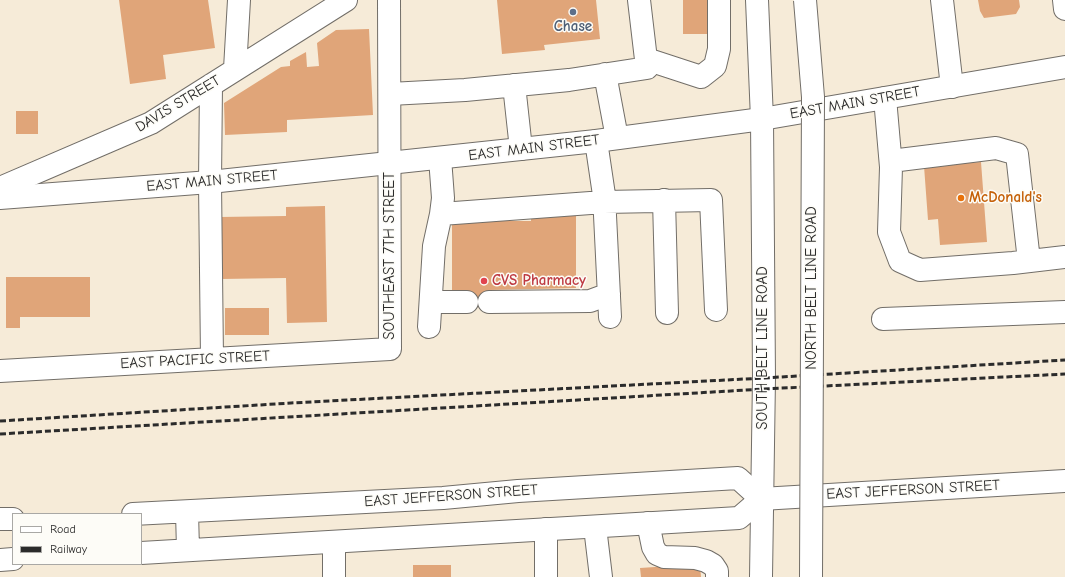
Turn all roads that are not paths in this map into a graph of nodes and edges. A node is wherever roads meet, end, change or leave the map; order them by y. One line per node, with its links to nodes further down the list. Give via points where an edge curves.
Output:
1 (239, 0): 13 (main road)
2 (346, 0): 13 (main road, DAVIS STREET)
3 (389, 0): 18 (main road, SOUTHEAST 7TH STREET)
4 (640, 0): 11 (main road)
5 (720, 0): 11 (main road, via 719,49 715,66 701,77)
6 (757, 0): 20 (main road)
7 (805, 0): 67 (main road, NORTH BELT LINE ROAD, bridge, via 813,97)
8 (942, 0): 17 (main road)
9 (1064, 0): 10 (main road)
10 (1065, 9)
11 (646, 59): 14 (main road, via 647,68)
12 (1065, 67): 17 (main road, EAST MAIN STREET)
13 (235, 69): 15 (main road, DAVIS STREET)
14 (605, 74): 16 (main road); 21 (main road)
15 (211, 85): 27 (main road); 28 (main road, DAVIS STREET, via 150,123)
16 (514, 85): 18 (main road); 23 (main road)
17 (952, 87): 19 (main road, EAST MAIN STREET)
18 (390, 94): 25 (main road, SOUTHEAST 7TH STREET)
19 (885, 98): 20 (main road, EAST MAIN STREET); 26 (main road)
20 (762, 119): 21 (main road, EAST MAIN STREET); 49 (main road, SOUTH BELT LINE ROAD, via 764,378)
21 (617, 138): 22 (main road, EAST MAIN STREET)
22 (596, 141): 23 (main road, EAST MAIN STREET); 31 (main road)
23 (521, 150): 24 (main road, EAST MAIN STREET)
24 (440, 158): 25 (main road, EAST MAIN STREET); 32 (main road, via 443,198)
25 (390, 164): 27 (main road, EAST MAIN STREET); 45 (main road, SOUTHEAST 7TH STREET)
26 (891, 164): 34 (main road, via 889,232 900,260 920,270); 34 (main road, via 996,148 1017,154)
27 (210, 182): 29 (main road, EAST MAIN STREET); 46 (main road)
28 (0, 188)
29 (0, 198)
30 (664, 200): 31 (main road); 39 (main road, via 711,200); 41 (main road)
31 (604, 202): 32 (main road); 35 (main road)
32 (441, 214): 36 (main road, via 434,246)
33 (1065, 256): 34 (main road)
34 (1029, 261)
35 (609, 294): 38 (main road, via 590,301); 42 (main road)
36 (430, 302): 37 (main road); 44 (main road)
37 (467, 302)
38 (489, 302)
39 (716, 310)
40 (1065, 312): 43 (main road)
41 (668, 313)
42 (610, 317)
43 (883, 319)
44 (429, 326)
45 (390, 349): 46 (main road, EAST PACIFIC STREET)
46 (212, 359): 47 (main road, EAST PACIFIC STREET)
47 (0, 371)
48 (1065, 481): 49 (main road, EAST JEFFERSON STREET)
49 (761, 499): 50 (main road, EAST JEFFERSON STREET, via 738,478); 54 (main road, via 739,518); 66 (main road, SOUTH BELT LINE ROAD)
50 (187, 512): 51 (main road, EAST JEFFERSON STREET); 58 (main road)
51 (142, 514)
52 (0, 519): 53 (main road)
53 (12, 519)
54 (648, 523): 55 (main road); 65 (main road, via 657,554 706,561 713,565)
55 (595, 526): 56 (main road); 64 (main road)
56 (546, 529): 57 (main road); 63 (main road)
57 (334, 542): 58 (main road); 62 (main road)
58 (188, 550): 59 (main road)
59 (142, 553)
60 (12, 559): 61 (main road)
61 (0, 560)
62 (334, 577)
63 (546, 577)
64 (601, 577)
65 (717, 577)
66 (761, 577)
67 (811, 577)

